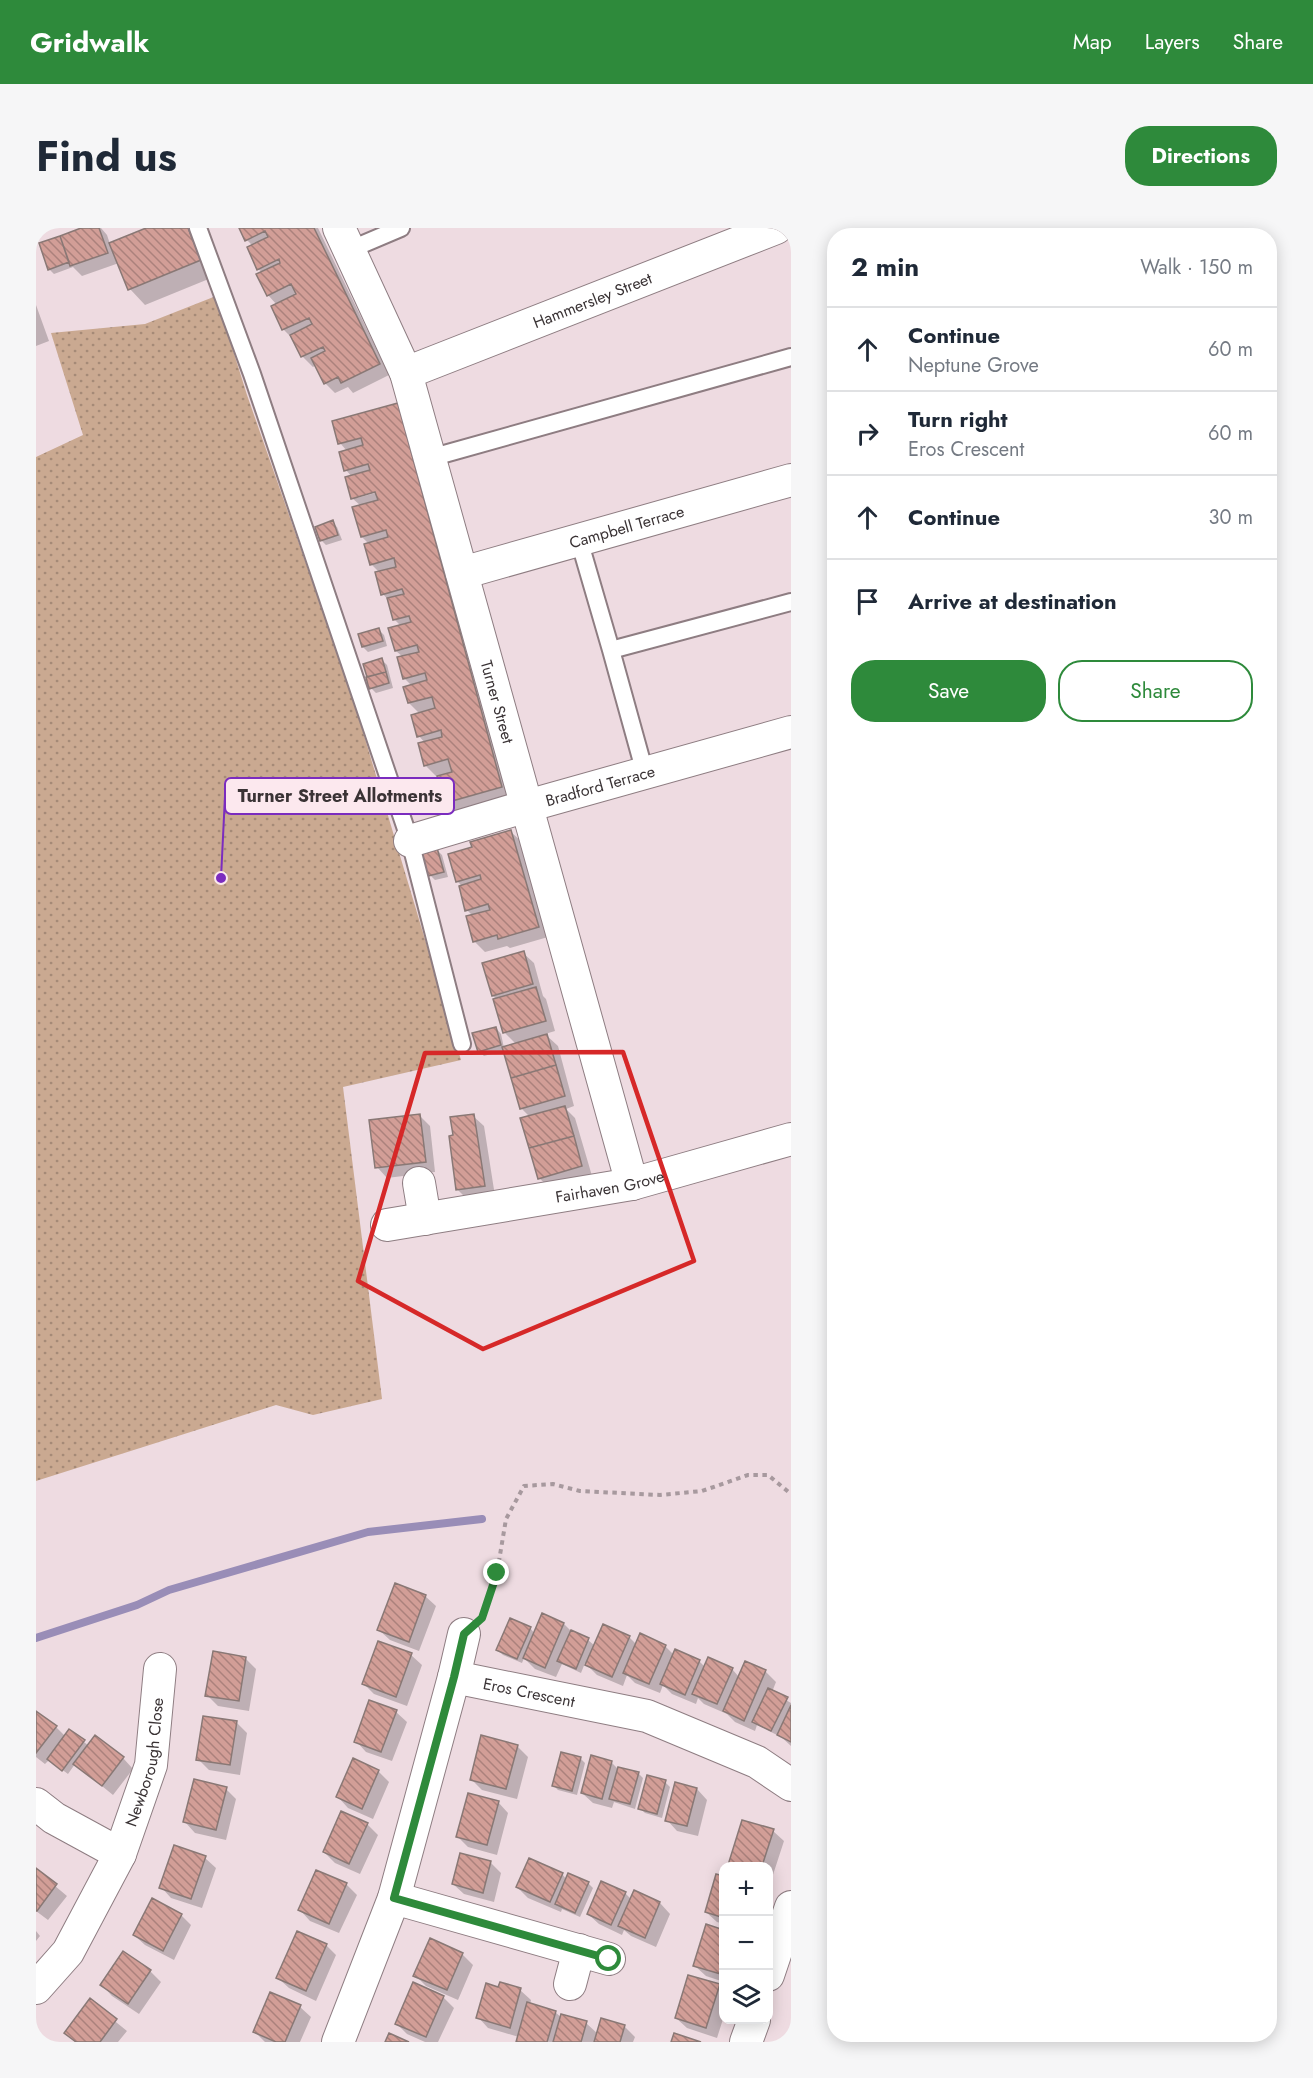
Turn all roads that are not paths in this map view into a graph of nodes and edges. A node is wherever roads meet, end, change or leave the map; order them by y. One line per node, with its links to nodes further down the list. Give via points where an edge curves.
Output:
1 (198, 228): 16 (lane, via 256,385)
2 (401, 228): 4 (lane)
3 (759, 231): 6 (street, Hammersley Street)
4 (344, 239): 6 (street, Turner Street)
5 (791, 357): 7 (lane)
6 (406, 373): 7 (street, Turner Street)
7 (430, 458): 10 (street, Turner Street)
8 (791, 480): 9 (street, Campbell Terrace)
9 (579, 540): 10 (street, Campbell Terrace); 12 (lane)
10 (462, 573): 15 (street, Turner Street)
11 (791, 602): 12 (lane)
12 (611, 650): 14 (lane)
13 (791, 732): 14 (street, Bradford Terrace)
14 (645, 773): 15 (street, Bradford Terrace)
15 (527, 806): 16 (street, Bradford Terrace); 20 (street, Turner Street)
16 (410, 841): 17 (lane)
17 (462, 1044)
18 (791, 1139): 20 (street, Fairhaven Grove)
19 (419, 1183): 21 (street)
20 (632, 1184): 21 (street, Fairhaven Grove)
21 (425, 1219): 22 (street, Fairhaven Grove)
22 (387, 1226)
23 (464, 1634): 25 (street)
24 (160, 1669): 28 (street, Newborough Close, via 150,1765)
25 (454, 1677): 26 (street, Eros Crescent, via 647,1716 757,1762); 29 (street)
26 (791, 1785)
27 (36, 1804): 28 (street)
28 (120, 1854): 35 (street, Newborough Close, via 68,1952)
29 (394, 1898): 31 (street); 37 (street)
30 (791, 1907): 33 (street)
31 (579, 1950): 32 (street); 34 (street)
32 (609, 1959)
33 (770, 1970)
34 (570, 1984)
35 (36, 1988)
36 (752, 2024): 38 (street)
37 (338, 2042)
38 (746, 2042)

